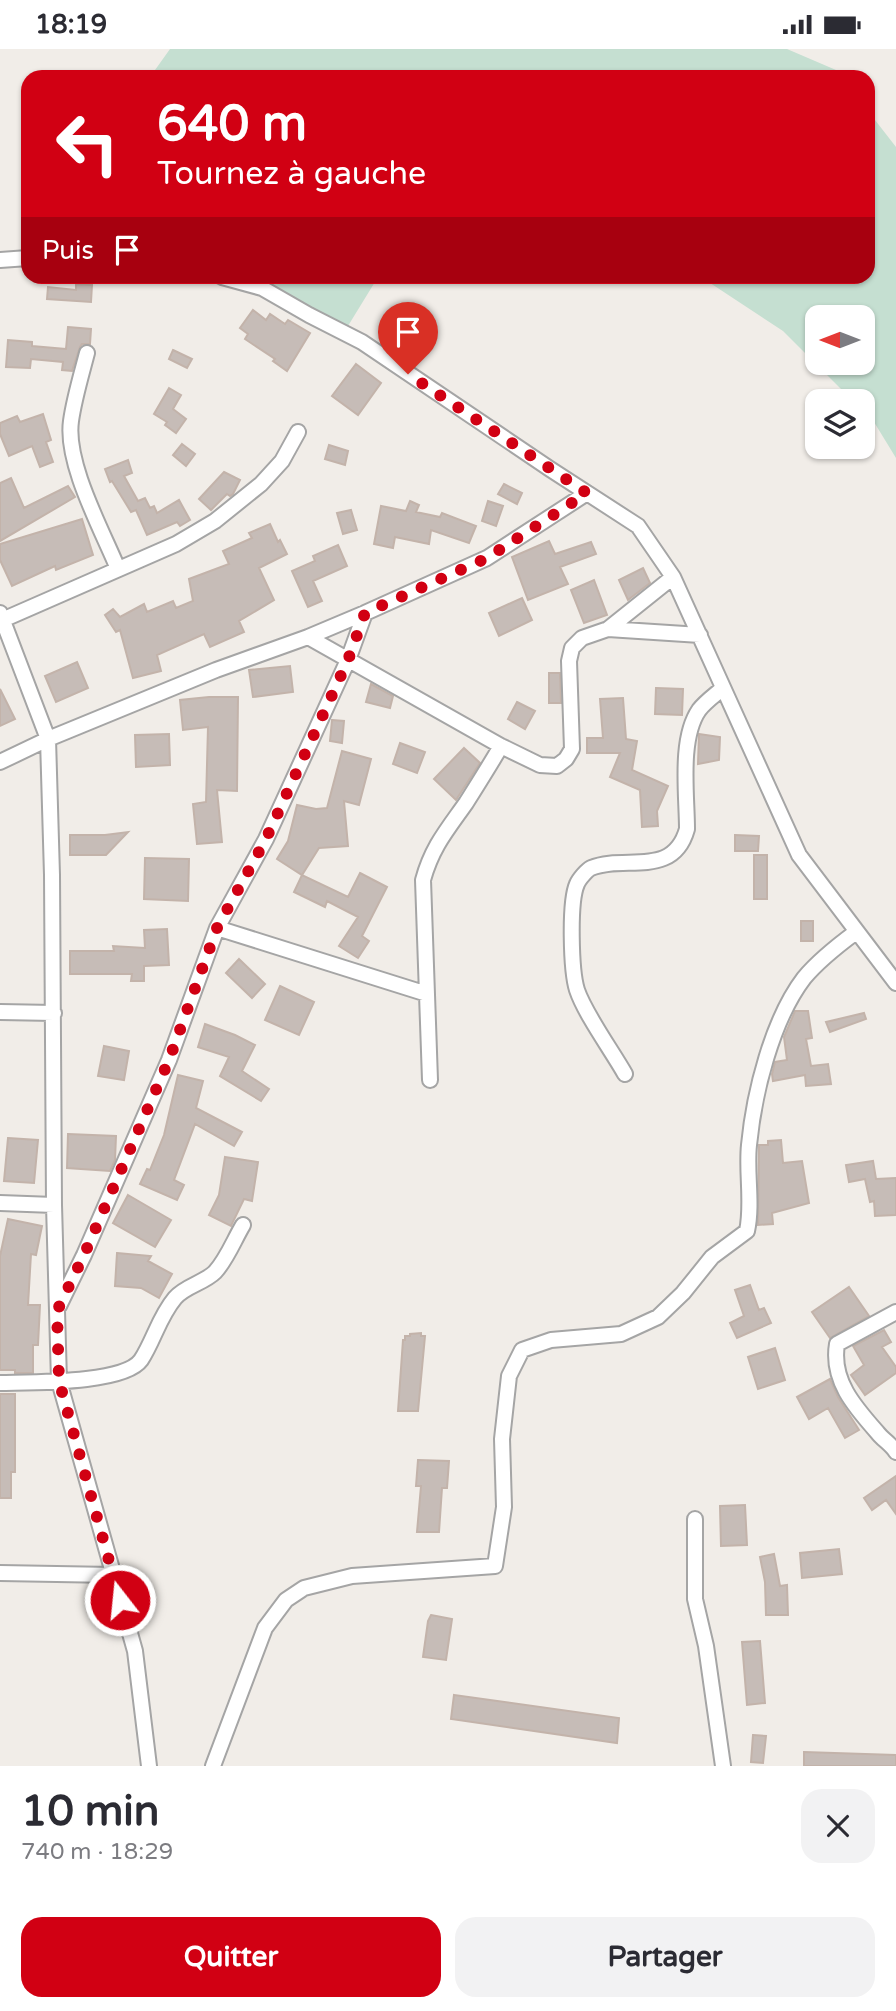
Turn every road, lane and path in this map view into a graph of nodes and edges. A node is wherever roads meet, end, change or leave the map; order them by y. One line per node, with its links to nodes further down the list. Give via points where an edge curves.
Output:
1 (21, 258): 2 (street)
2 (0, 260)
3 (247, 284): 6 (street, via 362,342)
4 (87, 353): 7 (street, via 70,423 72,452)
5 (299, 432): 7 (street, via 261,484 215,521)
6 (587, 493): 8 (street, via 638,526); 9 (street, via 487,558)
7 (118, 569): 10 (street)
8 (673, 577): 11 (street); 12 (street)
9 (365, 613): 13 (street); 14 (street)
10 (1, 618): 16 (street)
11 (607, 629): 12 (street); 17 (street, via 582,638 572,648 572,749 566,759 557,766 540,765)
12 (700, 635): 15 (street)
13 (308, 637): 14 (street); 16 (street)
14 (348, 660): 17 (street); 19 (street, via 266,839)
15 (723, 688): 20 (street, via 799,855); 25 (street, via 691,726 683,843 673,853 648,863 589,869 577,884 571,958 577,991)
16 (48, 739): 18 (street); 24 (street)
17 (501, 746): 22 (street, via 429,857 423,880)
18 (0, 762)
19 (217, 928): 22 (street); 30 (street, via 169,1060)
20 (856, 932): 21 (street); 39 (street, via 822,958 803,980 780,1021 760,1081 749,1146 747,1231 712,1257 658,1317 621,1334 551,1340 522,1350 509,1376 502,1439 504,1507 495,1566 352,1576 304,1588 286,1600 264,1628)
21 (896, 983)
22 (427, 994): 26 (street)
23 (0, 1012): 24 (street)
24 (54, 1013): 28 (street)
25 (625, 1074)
26 (430, 1080)
27 (0, 1203): 28 (street)
28 (54, 1206): 30 (street)
29 (243, 1225): 32 (street, via 214,1273 176,1296 132,1369)
30 (57, 1311): 32 (street)
31 (896, 1312): 34 (street, via 837,1344 834,1360 842,1389)
32 (59, 1381): 33 (street); 37 (street)
33 (0, 1383)
34 (896, 1452)
35 (695, 1519): 40 (street, via 695,1599)
36 (0, 1573): 37 (street)
37 (113, 1575): 38 (street, via 135,1651)
38 (149, 1766)
39 (213, 1766)
40 (723, 1766)

